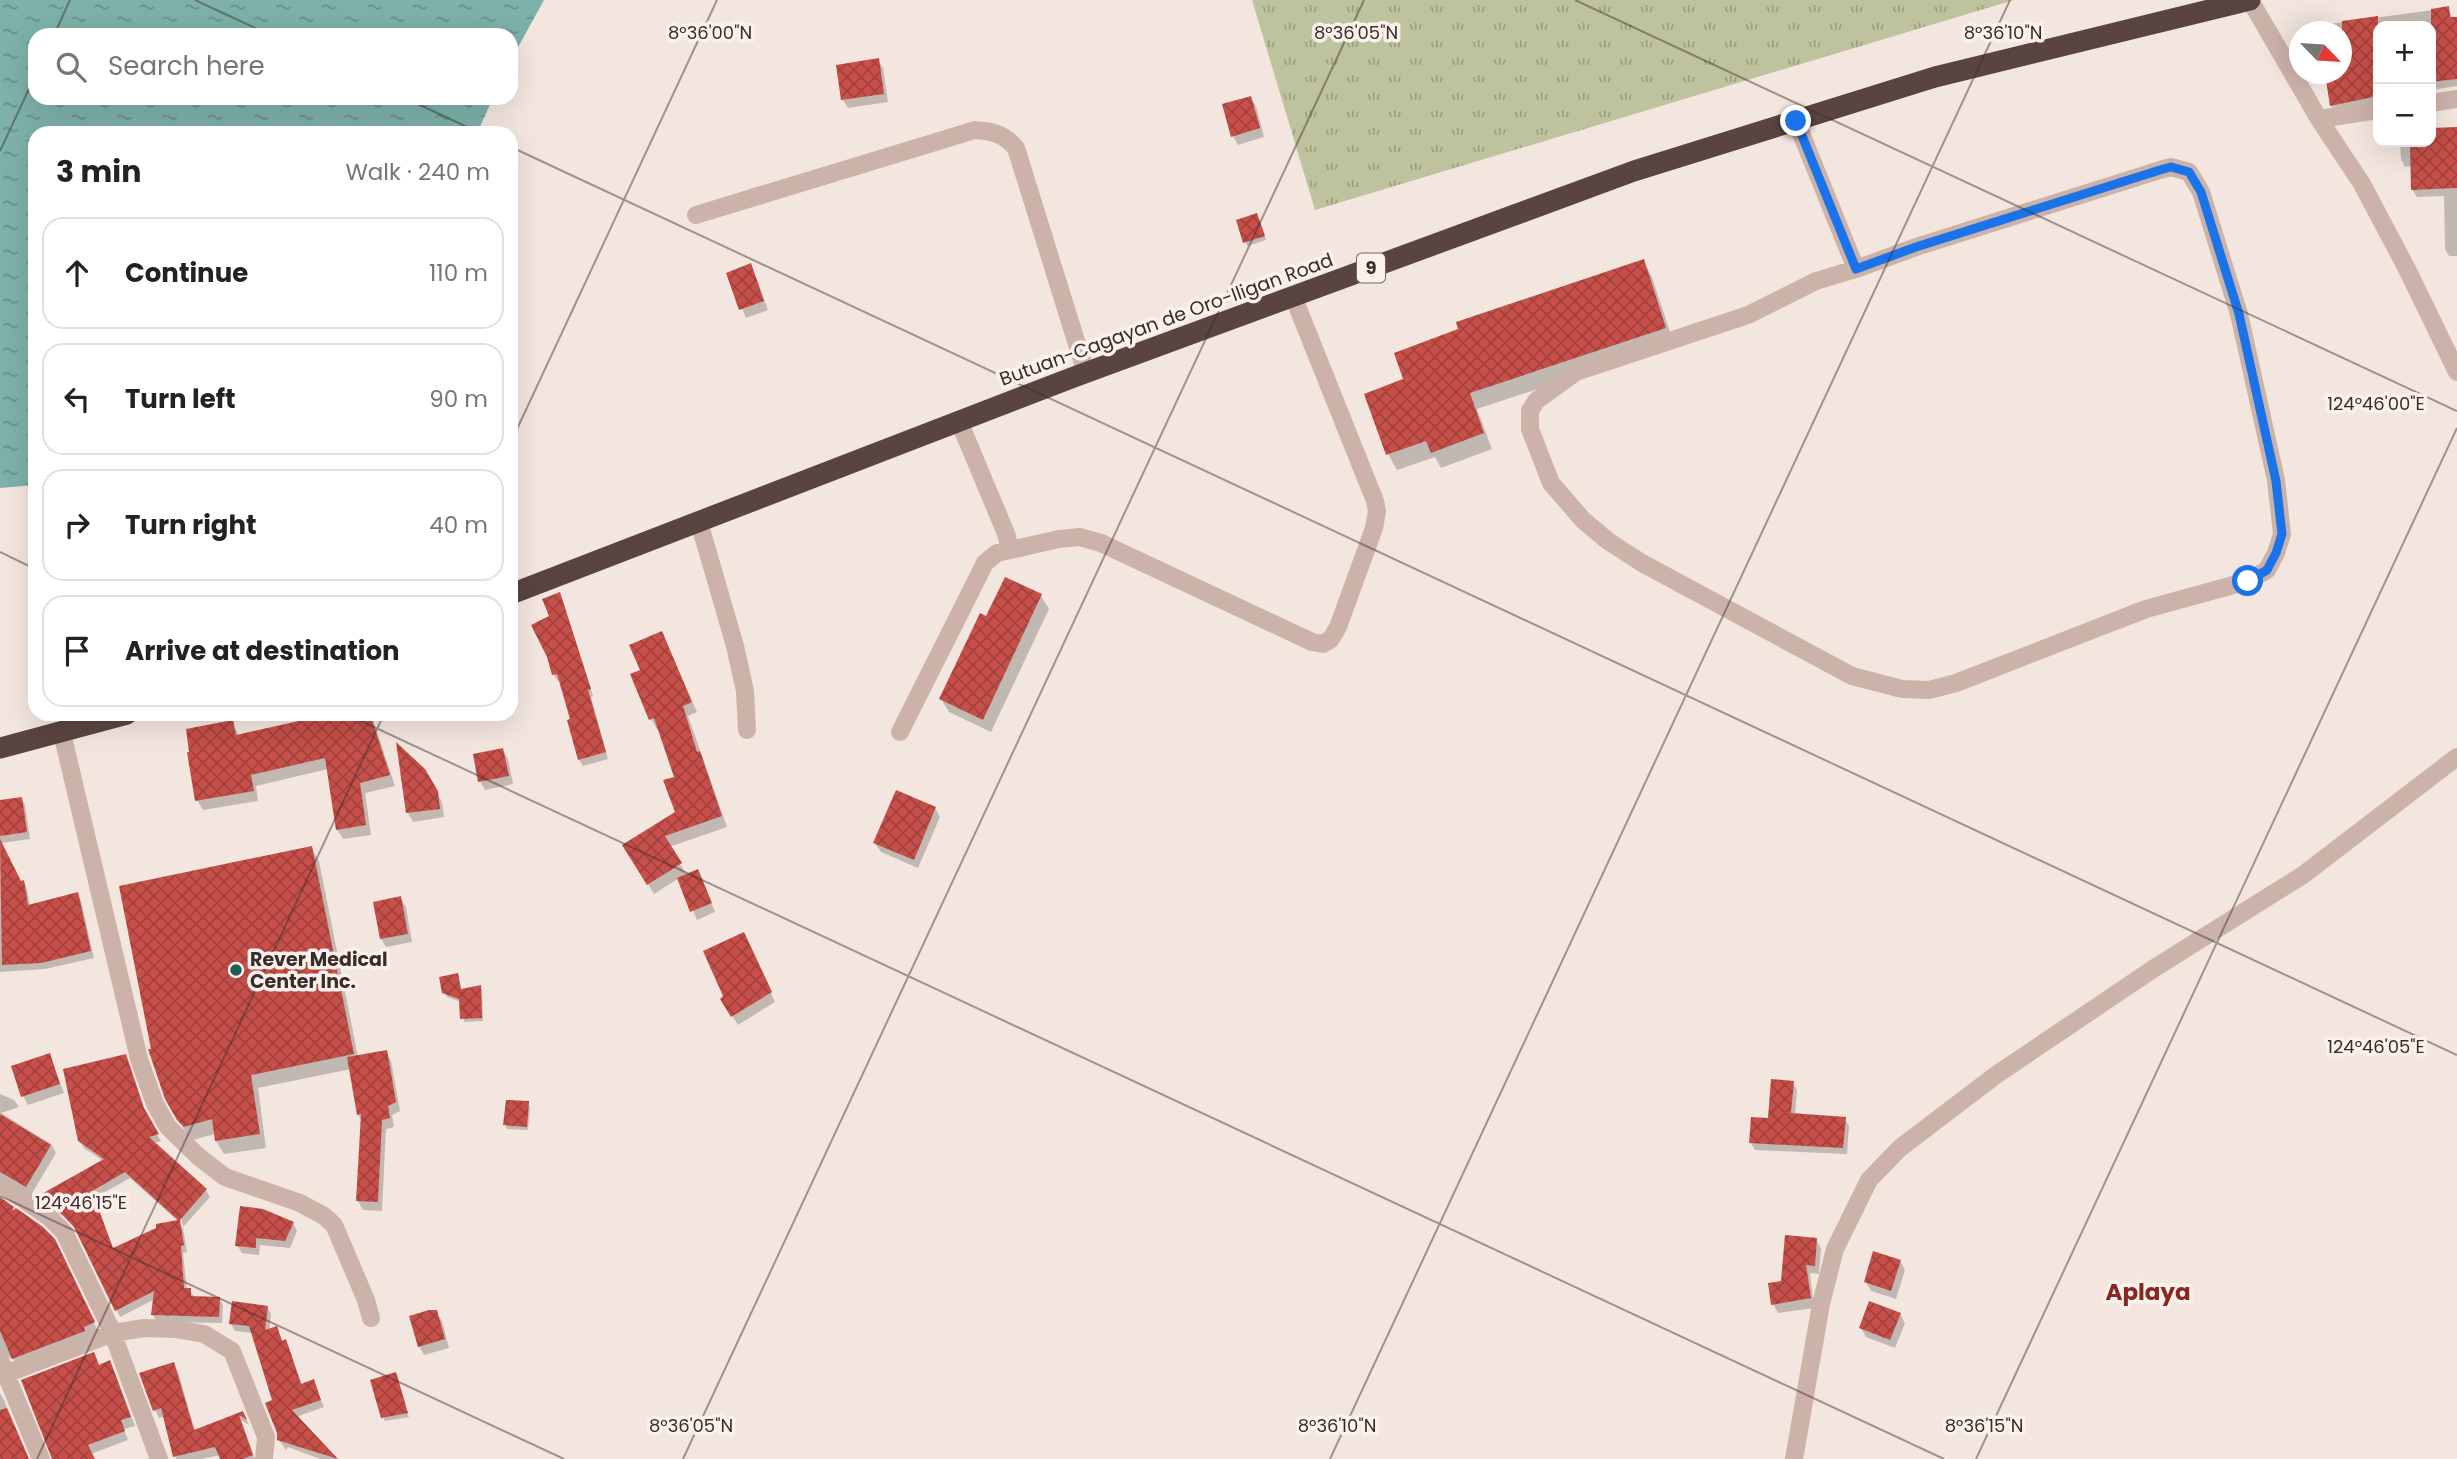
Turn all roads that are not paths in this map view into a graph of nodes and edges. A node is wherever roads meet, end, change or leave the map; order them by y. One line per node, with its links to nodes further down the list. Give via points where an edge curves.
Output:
1 (2250, 0): 5 (street); 6 (highway, Butuan-Cagayan de Oro-Iligan Road / 9, via 1935,77)
2 (2457, 99): 3 (street)
3 (2436, 102)
4 (2373, 111): 5 (street)
5 (2319, 119): 10 (street, via 2362,184)
6 (1796, 121): 8 (street); 9 (highway, Butuan-Cagayan de Oro-Iligan Road / 9, via 1634,171)
7 (696, 215): 11 (street, via 975,130 994,131 1016,148)
8 (1856, 269): 8 (street, via 2160,170 2171,167 2189,172 2201,192 2239,314 2276,481 2282,534 2267,570 2248,581 2146,609 1956,683 1929,690 1902,689 1852,676 1642,563 1583,520 1551,483 1530,429 1530,411 1536,401 1576,372 1748,314 1816,281)
9 (1293, 296): 11 (highway, Butuan-Cagayan de Oro-Iligan Road / 9); 14 (street, via 1376,500 1374,528 1331,639 1322,644 1312,642 1101,542 1080,537)
10 (2457, 372)
11 (1086, 373): 12 (highway, Butuan-Cagayan de Oro-Iligan Road / 9)
12 (959, 421): 13 (highway, Butuan-Cagayan de Oro-Iligan Road / 9); 14 (street)
13 (699, 522): 15 (highway, Butuan-Cagayan de Oro-Iligan Road / 9); 17 (street, via 735,646 745,691)
14 (1009, 550): 18 (street, via 985,563)
15 (518, 591)
16 (103, 721): 19 (highway)
17 (747, 730)
18 (900, 732)
19 (62, 733): 20 (highway); 23 (street, via 139,1059 155,1104 168,1128 225,1177 300,1203 334,1225)
20 (0, 748)
21 (2457, 757): 29 (street, via 2303,875 2153,968 1996,1075 1892,1156 1869,1180 1835,1249)
22 (0, 1183): 24 (street, via 64,1232)
23 (371, 1318)
24 (113, 1333): 25 (street); 27 (street); 28 (street, via 175,1329 204,1334 232,1351 265,1437)
25 (2, 1370): 26 (street)
26 (41, 1459)
27 (159, 1459)
28 (264, 1459)
29 (1794, 1459)

